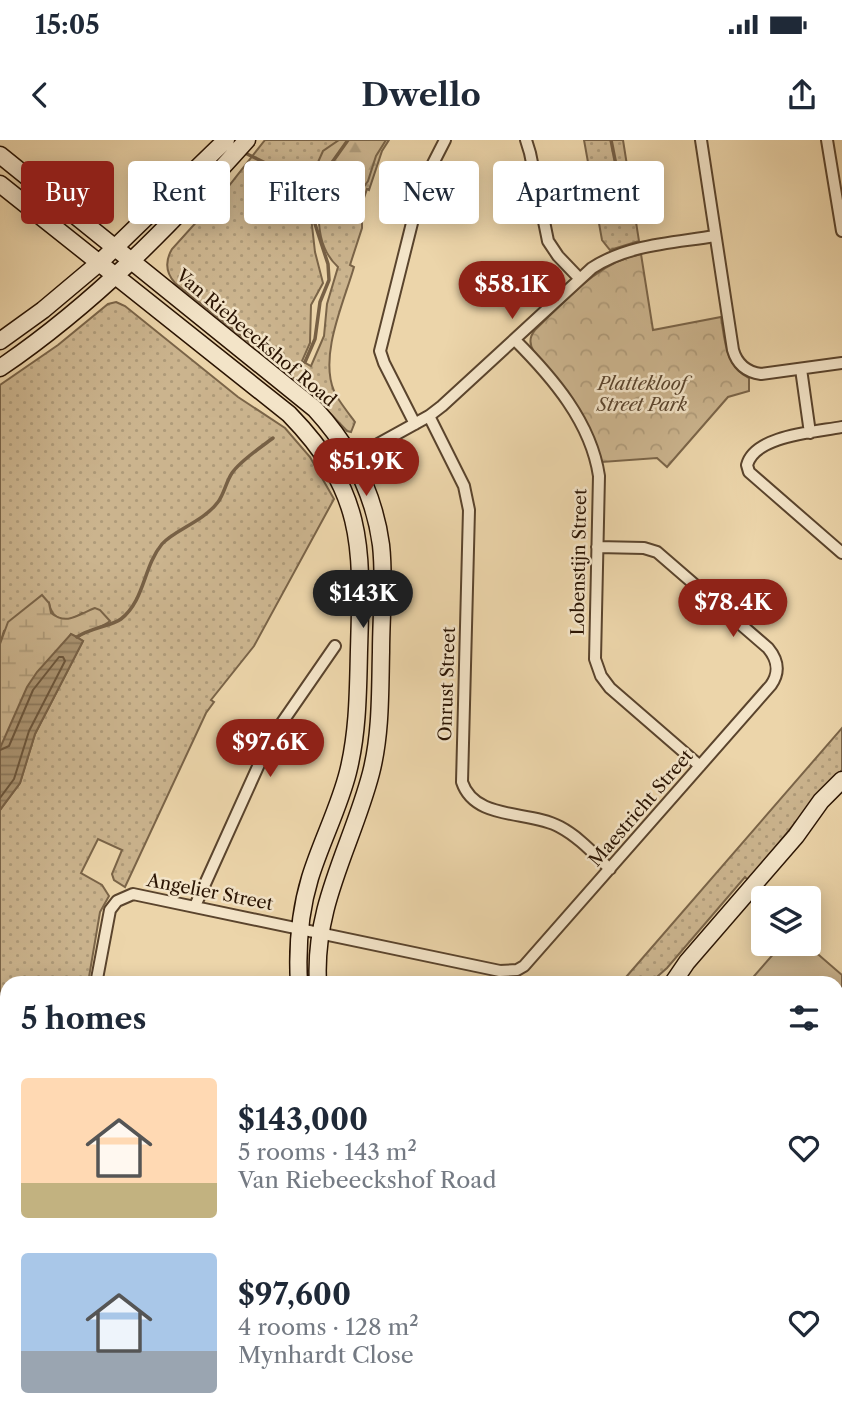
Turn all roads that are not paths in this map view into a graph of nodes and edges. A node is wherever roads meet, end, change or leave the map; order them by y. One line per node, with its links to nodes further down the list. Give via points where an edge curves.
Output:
1 (226, 140): 11 (street)
2 (247, 140): 12 (street)
3 (445, 140): 22 (street, via 421,187 380,351)
4 (526, 140): 15 (street, via 548,241)
5 (701, 140): 10 (street)
6 (827, 140): 9 (street)
7 (0, 155): 11 (street, Van Riebeeckshof Road)
8 (0, 184): 13 (street, Van Riebeeckshof Road)
9 (842, 231)
10 (716, 236): 15 (street, via 624,251); 20 (street, via 737,360 748,371 761,374)
11 (116, 248): 12 (street, Van Riebeeckshof Road); 13 (street)
12 (133, 261): 14 (street); 25 (street, Van Riebeeckshof Road, via 315,408)
13 (99, 263): 14 (street, Van Riebeeckshof Road); 17 (street)
14 (116, 277): 19 (street); 26 (street, Van Riebeeckshof Road, via 279,405 314,441)
15 (580, 279): 16 (street)
16 (515, 340): 21 (street); 27 (street, Lobenstijn Street, via 566,397 594,452 599,476)
17 (0, 341)
18 (842, 363): 20 (street)
19 (0, 368)
20 (801, 369): 24 (street)
21 (429, 416): 22 (street); 34 (street, Onrust Street, via 464,486 469,510 464,790 482,807 563,828)
22 (415, 424): 25 (street)
23 (842, 427): 24 (street)
24 (810, 433): 28 (street, via 770,442 749,459 748,469)
25 (353, 457): 26 (street); 37 (street, Van Riebeeckshof Road, via 373,507 381,546 379,717 370,774 327,898)
26 (333, 469): 36 (street, Van Riebeeckshof Road, via 347,498 360,557 357,710 348,772 310,877)
27 (597, 547): 30 (street, Lobenstijn Street, via 597,668 610,688); 30 (street, Maestricht Street, via 657,552 775,658 771,685)
28 (842, 553)
29 (335, 646): 35 (street, via 270,740)
30 (701, 766): 34 (street, Maestricht Street)
31 (842, 780): 33 (street)
32 (842, 793): 33 (street)
33 (796, 836): 38 (street)
34 (610, 869): 37 (street, Maestricht Street, via 517,970 500,971)
35 (195, 906): 36 (street, Angelier Street); 39 (street, Angelier Street, via 133,894 117,901 108,915)
36 (301, 928): 37 (street, Maestricht Street); 40 (street, Van Riebeeckshof Road)
37 (321, 933): 41 (street, Van Riebeeckshof Road)
38 (687, 962): 42 (street); 43 (street)
39 (97, 976)
40 (299, 976)
41 (318, 976)
42 (670, 976)
43 (677, 976)

